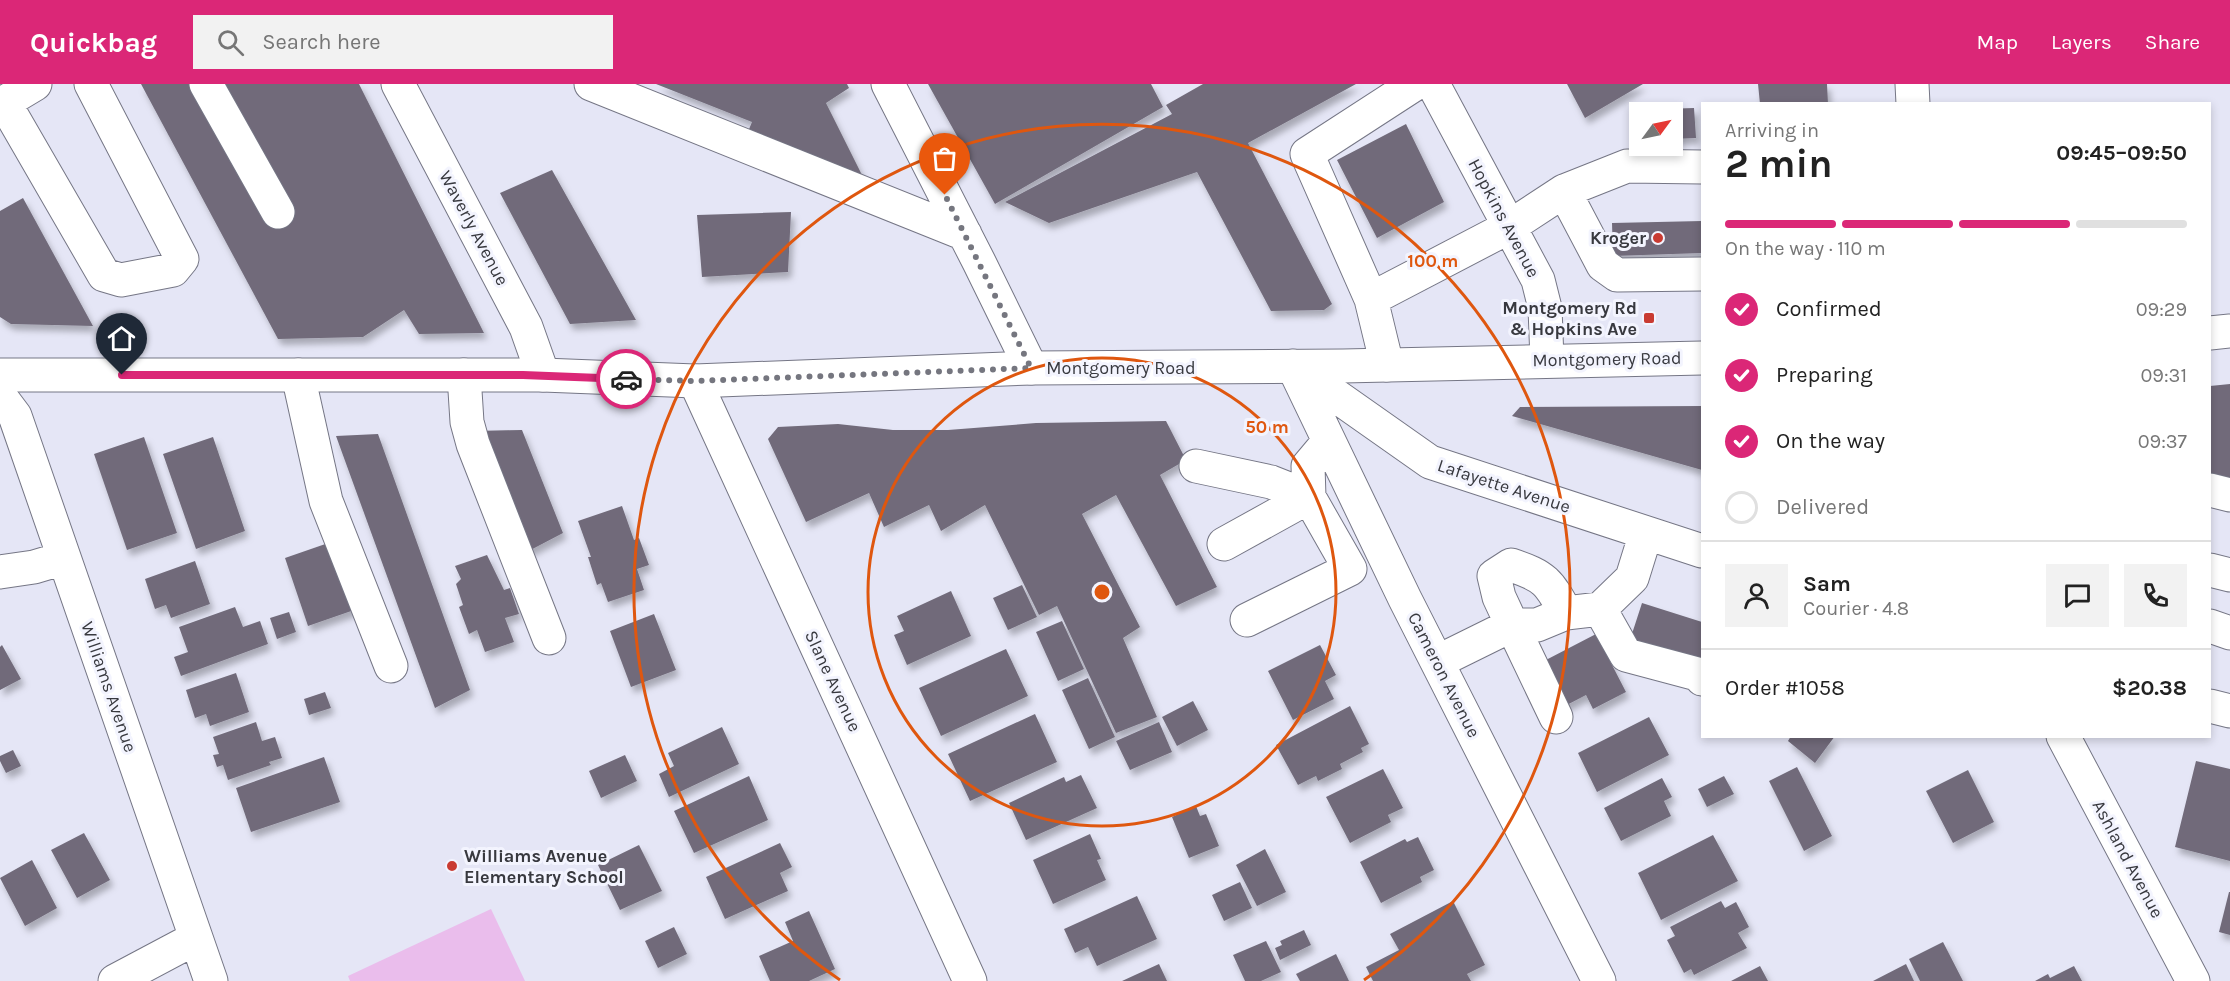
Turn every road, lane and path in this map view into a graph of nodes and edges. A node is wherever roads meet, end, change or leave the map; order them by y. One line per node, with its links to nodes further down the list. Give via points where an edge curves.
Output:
1 (35, 84): 11 (street)
2 (91, 84): 11 (street, via 182,259 172,270 121,280 104,275)
3 (206, 84): 14 (street)
4 (398, 84): 29 (street, Waverly Avenue, via 526,327)
5 (591, 84): 16 (street)
6 (888, 84): 16 (street)
7 (1415, 84): 18 (street, via 1307,154)
8 (1433, 84): 15 (street, Hopkins Avenue)
9 (1912, 84): 10 (street)
10 (1913, 102)
11 (2, 104)
12 (1701, 167): 13 (street, via 1627,166)
13 (1564, 191): 15 (street); 17 (street, via 1603,265 1617,275)
14 (278, 212)
15 (1509, 227): 18 (street); 22 (street, Hopkins Avenue, via 1538,280 1545,308)
16 (965, 234): 25 (street)
17 (1701, 274)
18 (1371, 299): 23 (street)
19 (2230, 332): 20 (street)
20 (2211, 333)
21 (1701, 358): 22 (street, Montgomery Road)
22 (1547, 360): 23 (street, Montgomery Road)
23 (1387, 365): 24 (street, Montgomery Road)
24 (1293, 366): 25 (street, Montgomery Road); 32 (street, Cameron Avenue); 37 (street, Lafayette Avenue, via 1430,462)
25 (1031, 368): 30 (street, Montgomery Road)
26 (0, 375): 27 (street, Montgomery Road)
27 (298, 375): 28 (street, Montgomery Road); 54 (street, via 326,501)
28 (464, 375): 29 (street, Montgomery Road); 52 (street, via 467,422 473,444)
29 (543, 375): 30 (street, Montgomery Road)
30 (695, 381): 63 (street, Slane Avenue)
31 (0, 396): 41 (street, Williams Avenue, via 15,416)
32 (1329, 441): 36 (street, via 1308,466); 40 (street, Cameron Avenue)
33 (1196, 466): 36 (street, via 1271,482)
34 (2211, 490): 35 (street)
35 (2230, 495)
36 (1308, 497): 38 (street); 42 (street)
37 (1646, 533): 39 (street, Lafayette Avenue); 46 (street, via 1632,578)
38 (1224, 543)
39 (1701, 551)
40 (1383, 554): 42 (street); 53 (street, Cameron Avenue)
41 (64, 558): 44 (street); 60 (street, Williams Avenue)
42 (1350, 569): 48 (street)
43 (2211, 570): 45 (street)
44 (0, 572)
45 (2230, 575)
46 (1600, 609): 47 (street); 55 (street, via 1626,655)
47 (1566, 613): 49 (street, via 1537,625); 49 (street, via 1551,585 1534,572 1511,565 1494,576)
48 (1247, 620)
49 (1512, 625): 53 (street); 58 (street)
50 (2211, 626): 51 (street)
51 (2230, 633)
52 (549, 638)
53 (1437, 662): 64 (street, Cameron Avenue)
54 (391, 666)
55 (1701, 675)
56 (2211, 706): 57 (street)
57 (2230, 711)
58 (1556, 717)
59 (2064, 738): 65 (street, Ashland Avenue)
60 (196, 938): 61 (street); 62 (street, Williams Avenue)
61 (115, 981)
62 (211, 981)
63 (970, 981)
64 (1599, 981)
65 (2193, 981)

